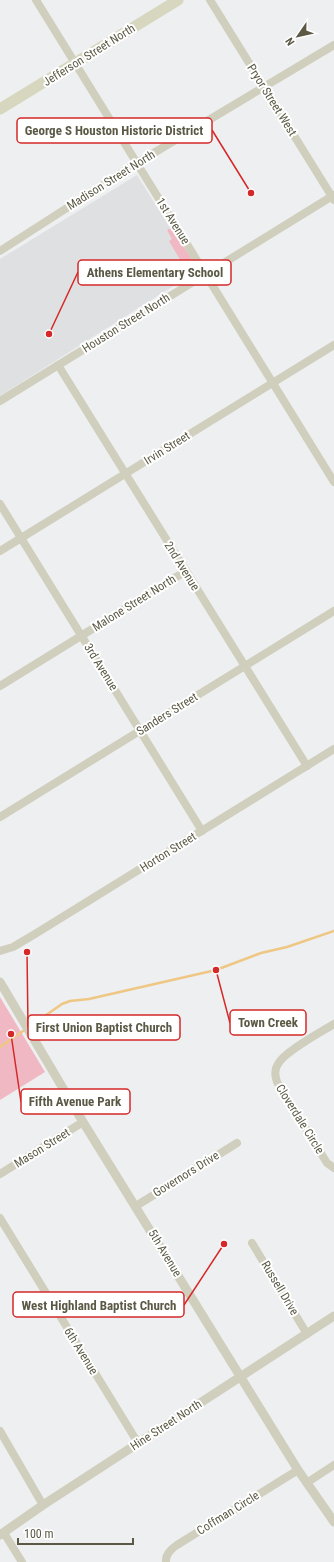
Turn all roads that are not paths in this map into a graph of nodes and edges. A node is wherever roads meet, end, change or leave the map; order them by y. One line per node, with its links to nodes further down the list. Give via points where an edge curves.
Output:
1 (36, 0): 5 (street, 1st Avenue)
2 (178, 0): 5 (main road, Jefferson Street North)
3 (210, 0): 6 (street, Pryor Street West)
4 (334, 45): 6 (street, Madison Street North)
5 (75, 64): 7 (main road, Jefferson Street North); 8 (street, 1st Avenue)
6 (264, 88): 8 (street, Madison Street North); 9 (street, Pryor Street West)
7 (0, 109)
8 (137, 163): 10 (street, Madison Street North); 11 (street, 1st Avenue)
9 (333, 197): 11 (street, Houston Street North)
10 (0, 251)
11 (205, 274): 13 (street, Houston Street North); 14 (street, 1st Avenue)
12 (334, 345): 14 (street, Irvin Street)
13 (58, 365): 15 (street, Houston Street North); 16 (street, 2nd Avenue)
14 (272, 383): 16 (street, Irvin Street); 17 (street, 1st Avenue)
15 (0, 401)
16 (125, 473): 19 (street, Irvin Street); 21 (street, 2nd Avenue)
17 (334, 482)
18 (0, 504): 19 (street, 3rd Avenue)
19 (21, 538): 20 (street, Irvin Street); 23 (street, 3rd Avenue)
20 (0, 551)
21 (186, 571): 23 (street, Malone Street North); 24 (street, 2nd Avenue)
22 (334, 611): 24 (street, Sanders Street)
23 (82, 635): 25 (street, Malone Street North); 26 (street, 3rd Avenue)
24 (244, 666): 26 (street, Sanders Street); 28 (street, 2nd Avenue)
25 (0, 686)
26 (140, 730): 29 (street, Sanders Street); 30 (street, 3rd Avenue)
27 (334, 750): 28 (street, Horton Street)
28 (307, 766): 30 (street, Horton Street)
29 (0, 817)
30 (202, 831): 31 (street, Horton Street, via 35,934 13,947)
31 (0, 951)
32 (0, 982): 34 (street, 5th Avenue)
33 (334, 1024): 36 (street, Cloverdale Circle, via 292,1050 278,1063 275,1072 277,1082 327,1163)
34 (83, 1122): 37 (street, Mason Street); 38 (street, 5th Avenue)
35 (237, 1143): 38 (street, Governors Drive)
36 (334, 1168)
37 (0, 1174)
38 (136, 1206): 43 (street, 5th Avenue)
39 (0, 1218): 45 (street, 6th Avenue)
40 (252, 1243): 42 (street, Russell Drive)
41 (334, 1316): 42 (street, Hine Street North)
42 (307, 1334): 43 (street, Hine Street North)
43 (241, 1376): 45 (street, Hine Street North); 47 (street, 5th Avenue)
44 (0, 1431): 49 (street)
45 (138, 1443): 49 (street, Hine Street North)
46 (334, 1465): 48 (street)
47 (298, 1470): 48 (street, 5th Avenue); 53 (street, Coffman Circle, via 169,1550)
48 (308, 1482): 50 (street, 5th Avenue)
49 (43, 1505): 51 (street, Hine Street North)
50 (334, 1522)
51 (2, 1534): 52 (street)
52 (22, 1562)
53 (166, 1562)

